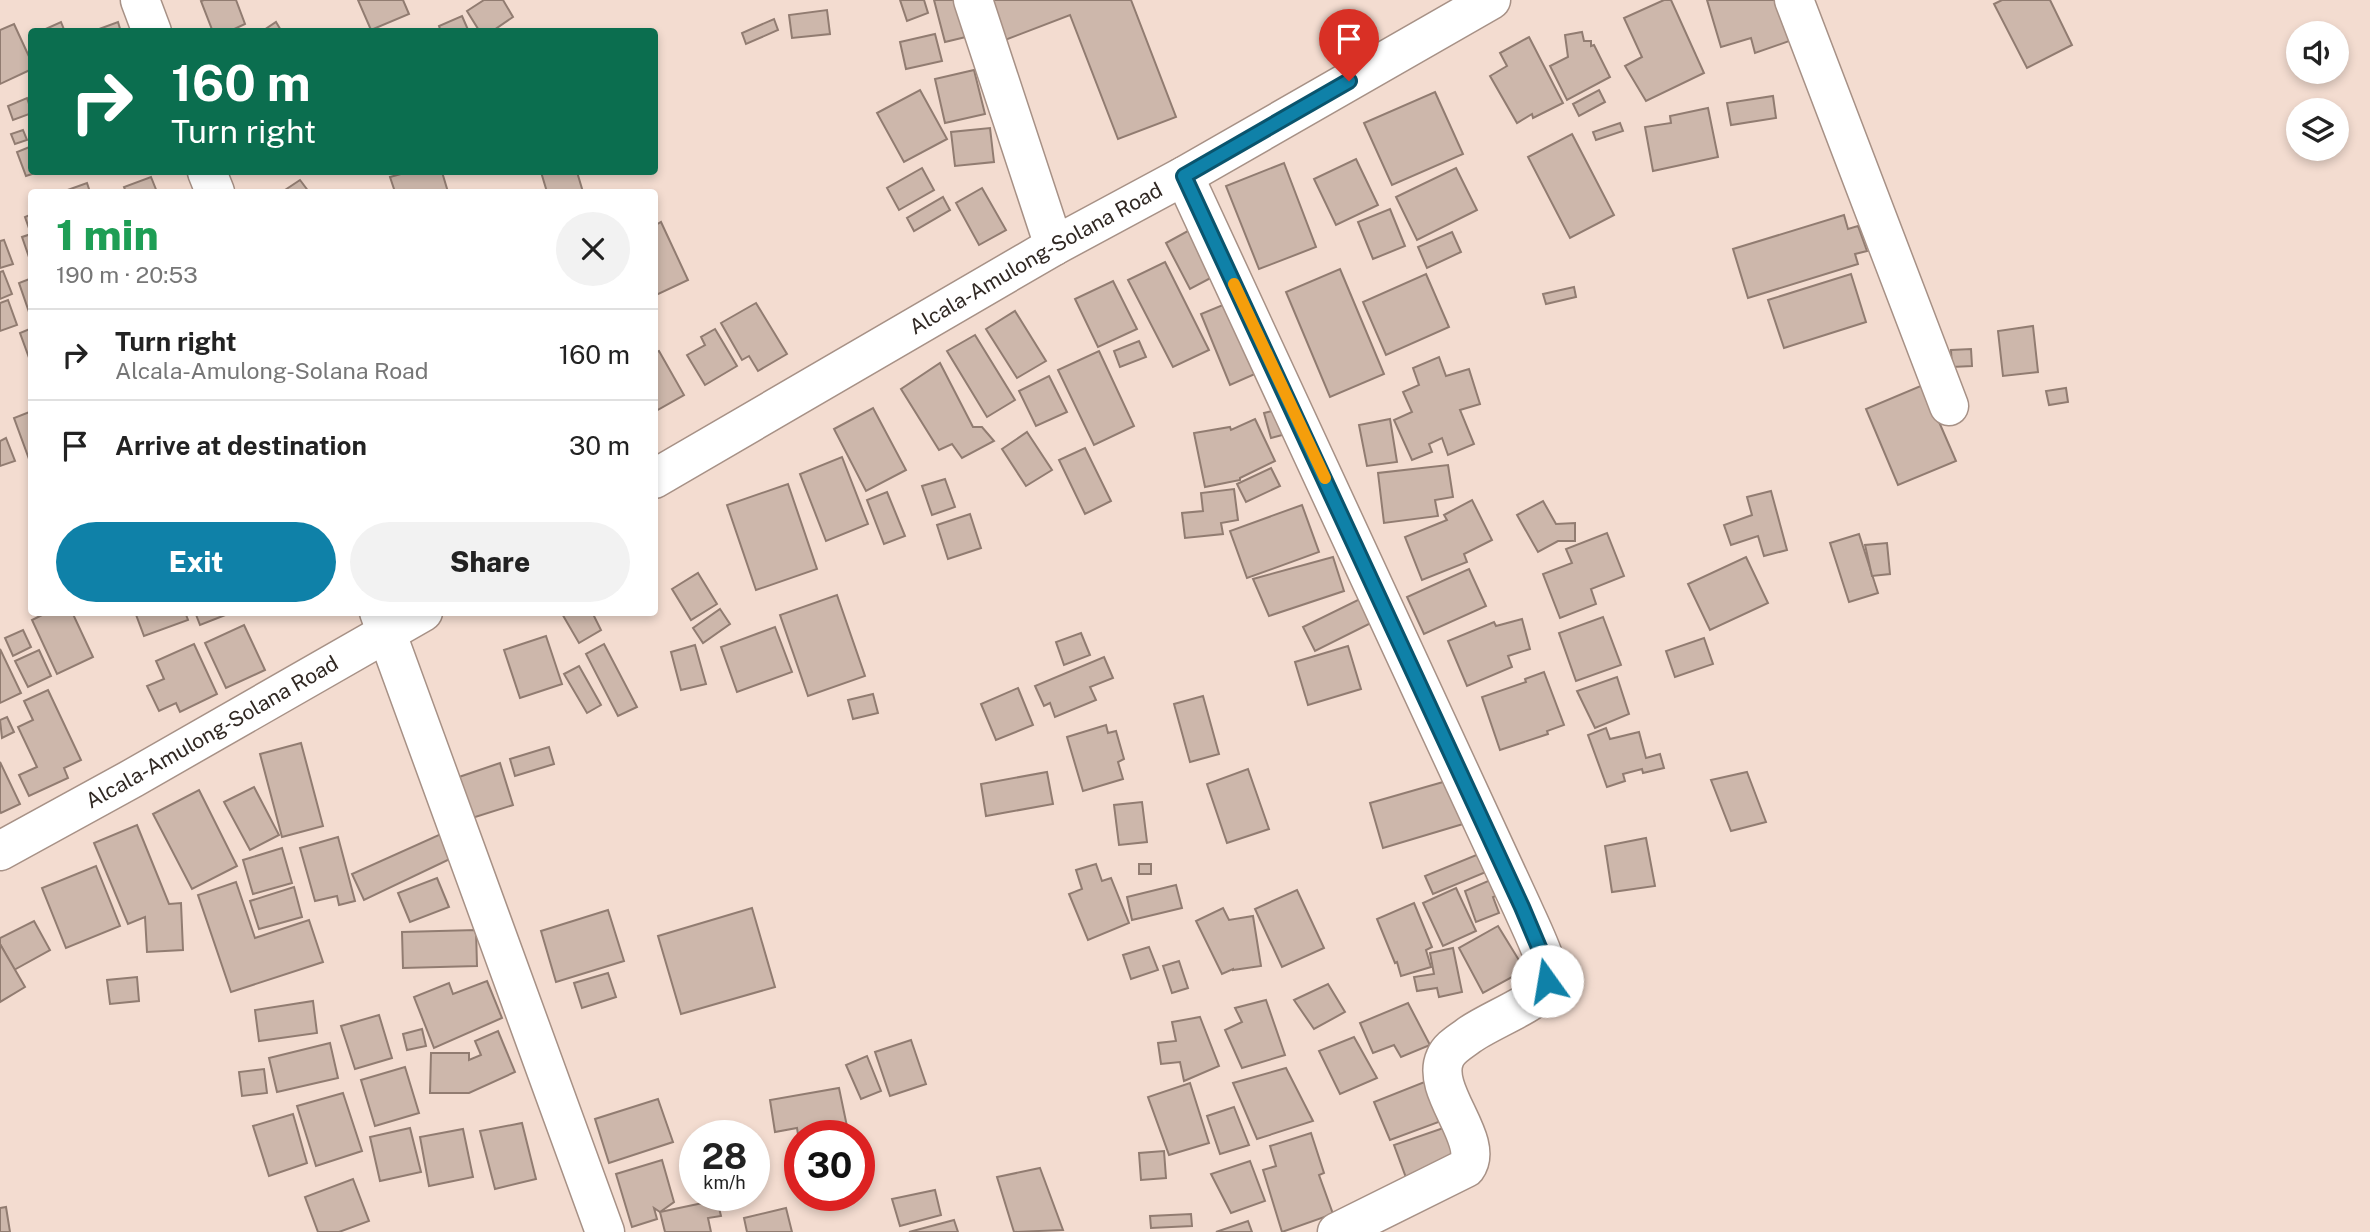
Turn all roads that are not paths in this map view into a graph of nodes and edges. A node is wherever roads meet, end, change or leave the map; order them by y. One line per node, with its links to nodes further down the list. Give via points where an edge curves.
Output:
1 (140, 0): 5 (street)
2 (973, 0): 7 (street)
3 (1491, 0): 6 (street, Alcala-Amulong-Solana Road)
4 (1794, 0): 8 (street)
5 (150, 28)
6 (1184, 176): 7 (street, Alcala-Amulong-Solana Road); 14 (street, via 1546,964 1547,981 1541,993 1480,1026 1444,1059 1445,1085 1469,1144 1471,1157 1466,1168)
7 (1054, 246): 9 (street, Alcala-Amulong-Solana Road)
8 (1949, 406)
9 (658, 478)
10 (408, 616): 11 (street, Alcala-Amulong-Solana Road)
11 (383, 623): 12 (street, Alcala-Amulong-Solana Road); 13 (street)
12 (0, 851)
13 (605, 1232)
14 (1337, 1232)

